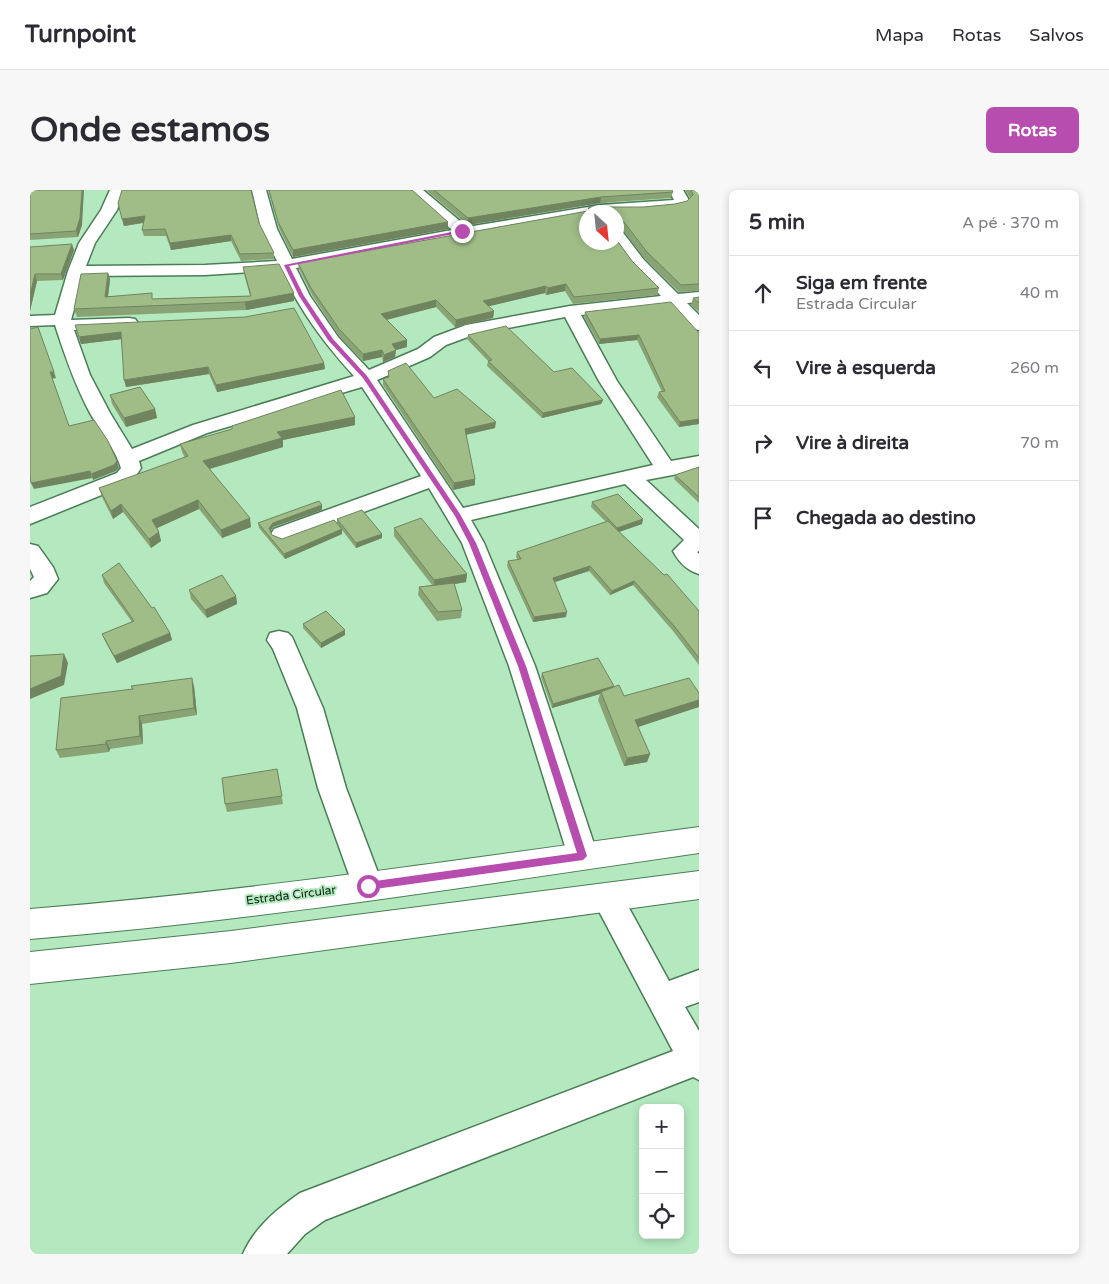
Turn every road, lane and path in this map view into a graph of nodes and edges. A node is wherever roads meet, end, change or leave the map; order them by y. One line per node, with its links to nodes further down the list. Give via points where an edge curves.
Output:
1 (117, 190): 8 (street, via 109,210)
2 (259, 190): 11 (street, via 269,229)
3 (414, 190): 7 (street)
4 (676, 190): 5 (street, via 682,204)
5 (624, 205)
6 (579, 210): 7 (street)
7 (462, 231): 11 (street)
8 (88, 243): 9 (street); 12 (street)
9 (68, 244)
10 (624, 244): 14 (street)
11 (286, 265): 12 (street); 20 (street, via 301,307)
12 (76, 271): 18 (street)
13 (699, 297): 14 (street)
14 (674, 300): 15 (street); 19 (street)
15 (570, 311): 20 (street, via 472,329 440,341 401,364); 23 (street, via 608,381)
16 (30, 321): 18 (street)
17 (143, 322): 18 (street)
18 (63, 323): 21 (street, via 81,375)
19 (699, 325)
20 (365, 377): 21 (street, via 200,429); 25 (street)
21 (128, 458): 27 (street, via 131,468 124,478)
22 (699, 463): 23 (street)
23 (666, 469): 24 (street)
24 (629, 476): 26 (street); 30 (street, via 695,538 695,545 684,551)
25 (433, 479): 26 (street); 28 (street)
26 (458, 516): 34 (street, via 473,543 522,666)
27 (30, 517)
28 (282, 534)
29 (30, 552): 31 (street, via 46,579)
30 (699, 566)
31 (30, 590)
32 (279, 640): 36 (street, via 310,708 332,788)
33 (699, 840): 34 (main road, Estrada Circular)
34 (583, 856): 36 (main road, Estrada Circular)
35 (699, 885): 37 (main road)
36 (368, 886): 38 (main road, Estrada Circular)
37 (607, 898): 39 (main road, via 231,947); 41 (street)
38 (30, 924)
39 (30, 968)
40 (699, 986): 41 (street)
41 (662, 1000): 42 (street)
42 (698, 1061): 43 (street, via 313,1206 292,1221)
43 (262, 1254)

